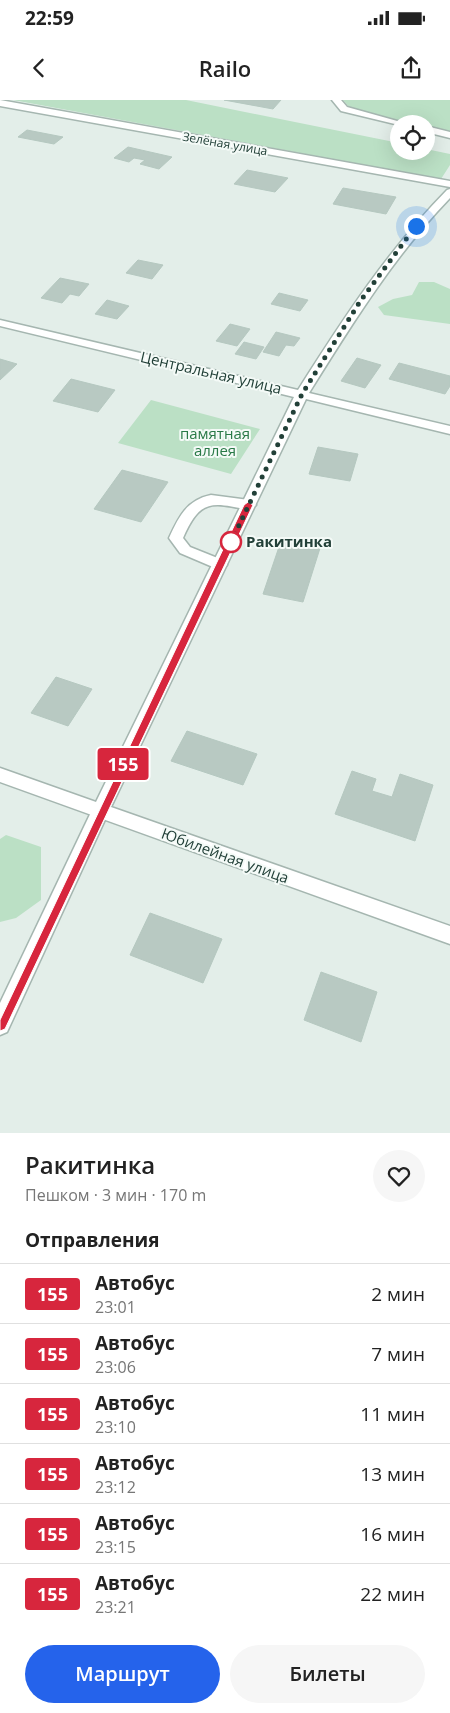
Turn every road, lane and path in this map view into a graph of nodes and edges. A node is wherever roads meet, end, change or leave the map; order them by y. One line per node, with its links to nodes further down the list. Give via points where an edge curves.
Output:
1 (336, 100): 3 (street, via 344,109)
2 (0, 103): 6 (street, Зелёная улица)
3 (390, 120)
4 (435, 131): 5 (street)
5 (450, 135)
6 (450, 184)
7 (450, 192): 9 (street, via 416,226 361,300)
8 (0, 323): 9 (street, Центральная улица)
9 (302, 394): 10 (street, Центральная улица); 11 (street)
10 (450, 430)
11 (248, 505): 12 (street); 12 (street, via 218,499 202,501 186,513 176,538 185,550)
12 (220, 565): 14 (street)
13 (0, 775): 14 (street, Юбилейная улица)
14 (100, 812): 15 (street, Юбилейная улица); 16 (street)
15 (450, 935)
16 (0, 1025)

